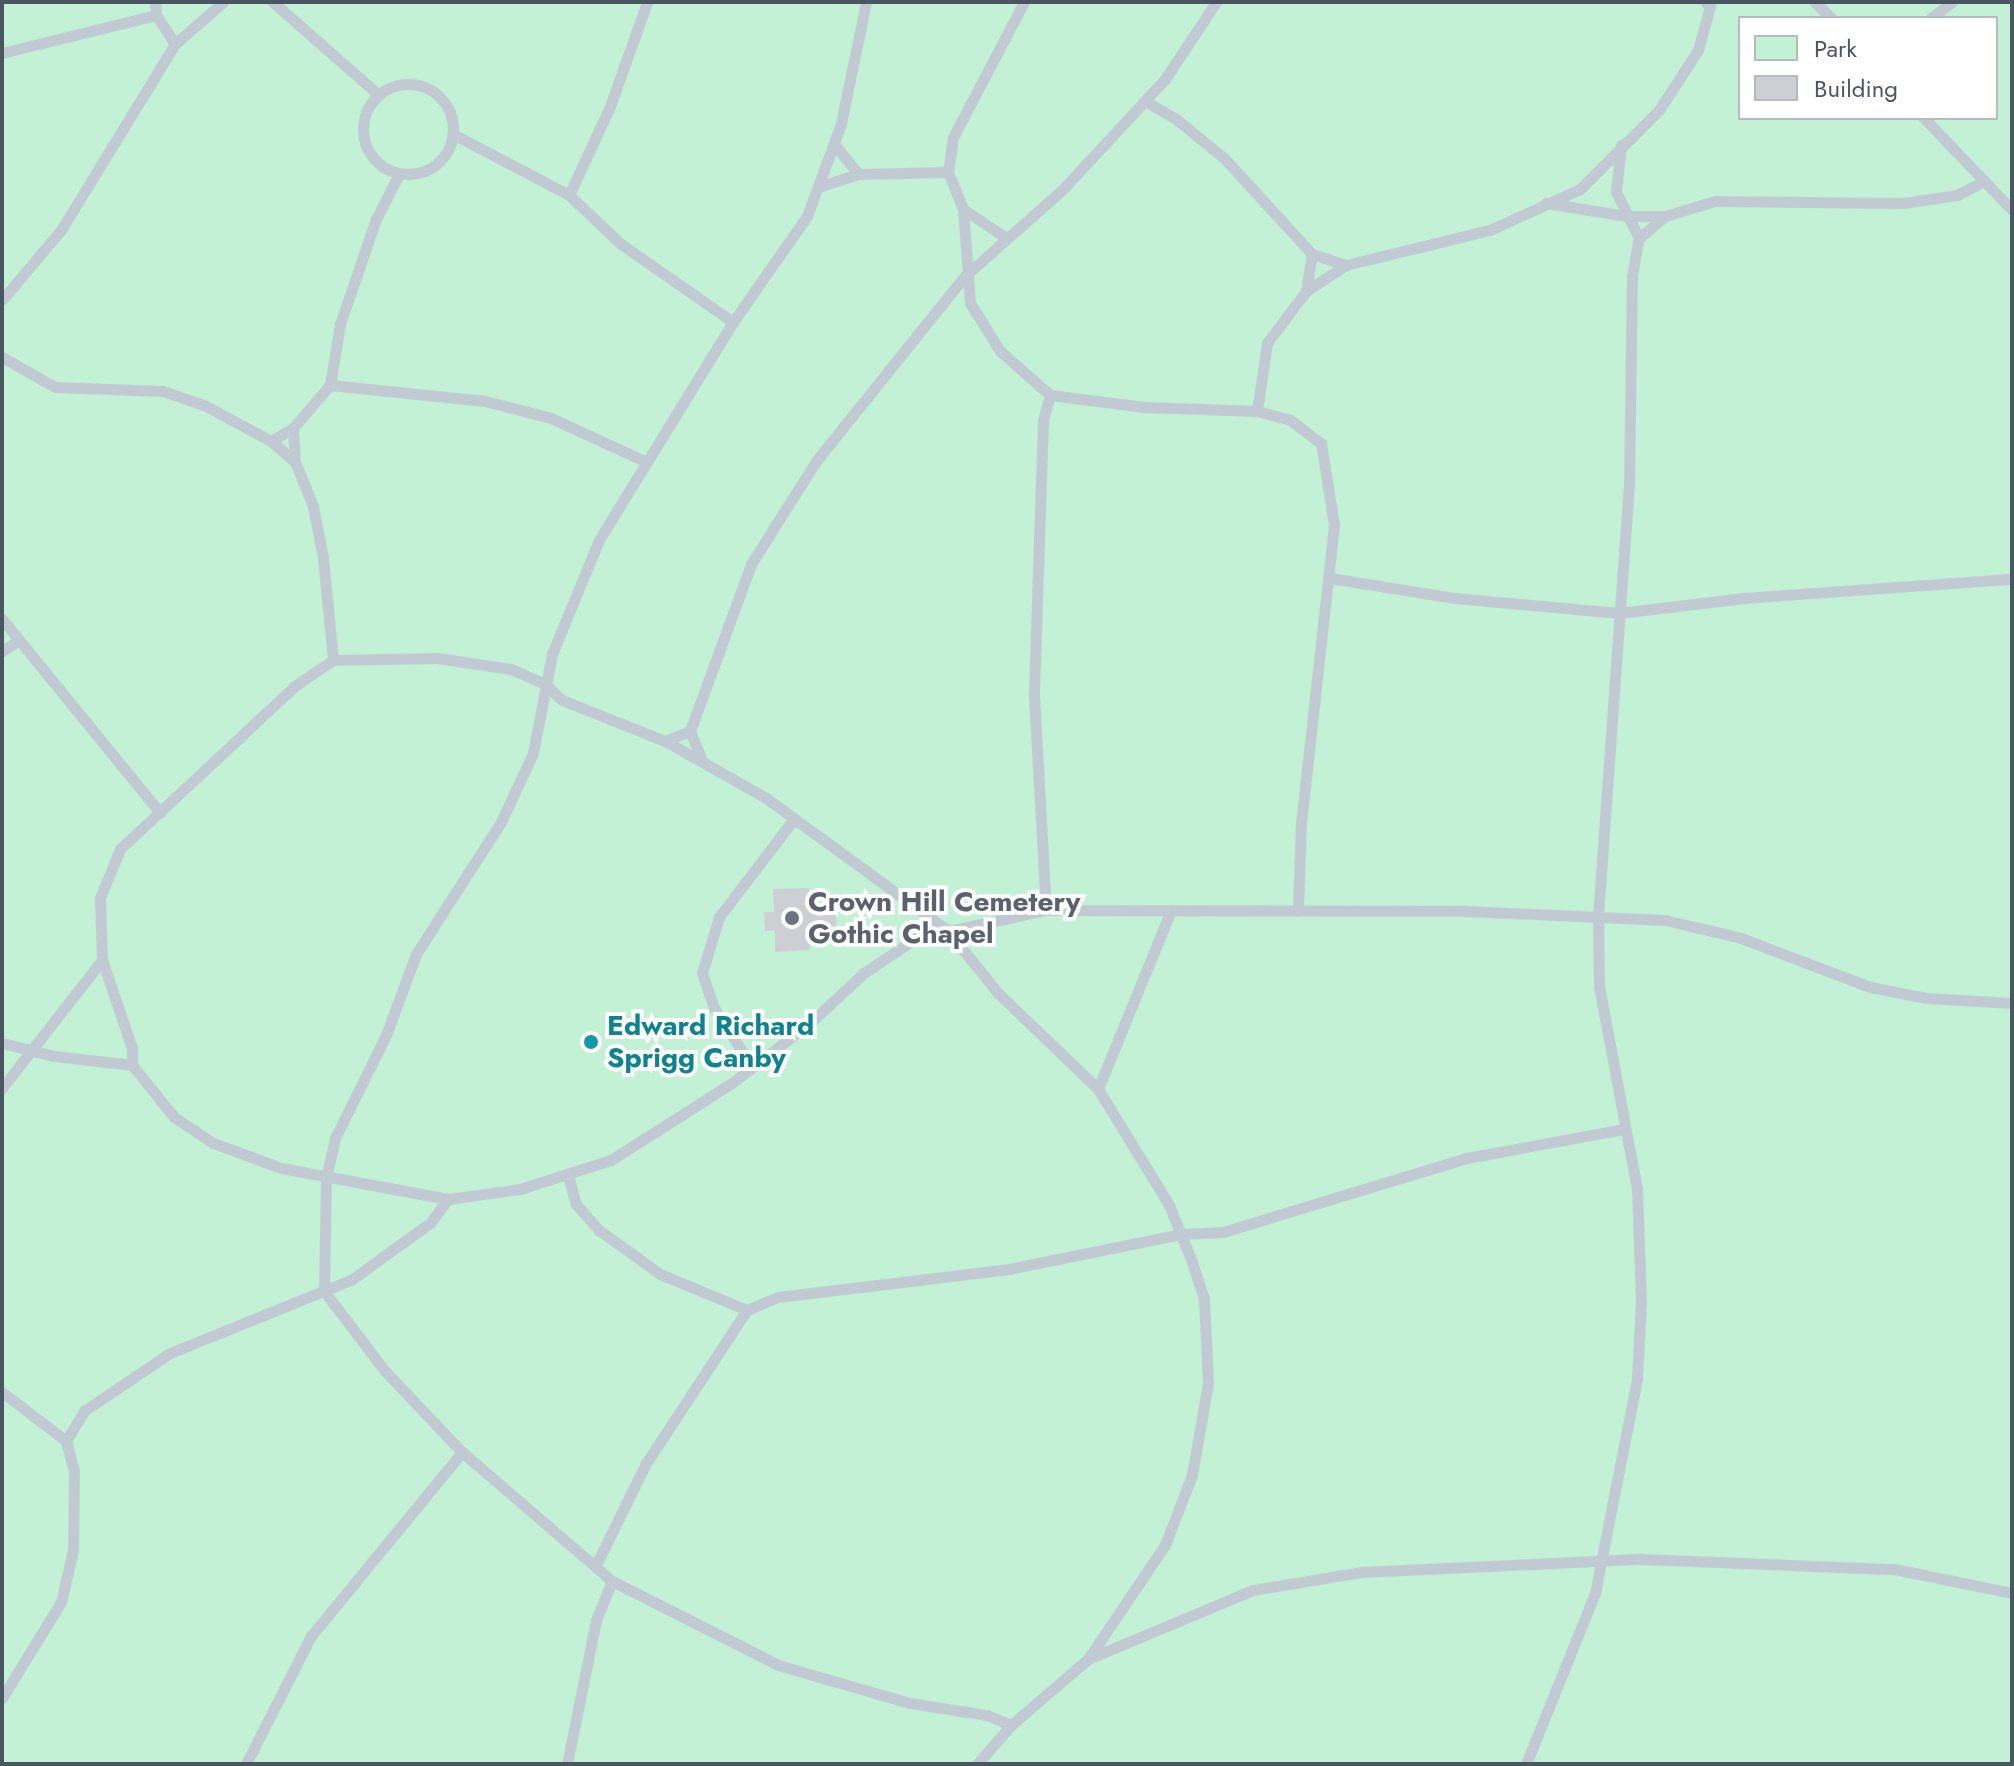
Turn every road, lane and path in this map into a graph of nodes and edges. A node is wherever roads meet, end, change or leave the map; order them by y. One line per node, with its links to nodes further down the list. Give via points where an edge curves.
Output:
1 (155, 2): 10 (lane)
2 (223, 2): 12 (lane)
3 (273, 2): 14 (lane)
4 (647, 2): 25 (lane, via 609,109)
5 (866, 2): 18 (lane)
6 (1024, 2): 20 (lane, via 953,137)
7 (1216, 2): 15 (lane)
8 (1705, 2): 19 (lane, via 1710,6 1698,50 1659,110)
9 (1952, 2): 11 (lane)
10 (156, 15): 12 (lane); 13 (lane)
11 (1934, 16)
12 (175, 44): 37 (lane, via 61,230)
13 (2, 53)
14 (379, 95): 17 (lane, via 402,84 431,91 445,103); 21 (lane, via 366,116 364,142 377,163)
15 (1145, 101): 31 (lane, via 1064,188); 33 (lane, via 1225,159)
16 (1926, 120): 23 (lane)
17 (453, 134): 21 (lane, via 438,163 415,174); 25 (lane)
18 (834, 144): 22 (lane); 24 (lane)
19 (1622, 145): 26 (lane, via 1580,189); 29 (lane, via 1616,192)
20 (948, 172): 22 (lane); 27 (lane)
21 (399, 174): 42 (lane, via 376,219 340,324)
22 (858, 174): 24 (lane)
23 (1985, 181): 28 (lane); 30 (lane, via 1957,195 1903,203 1715,201)
24 (818, 187): 40 (lane, via 807,216)
25 (569, 195): 40 (lane, via 621,244)
26 (1545, 203): 29 (lane); 34 (lane, via 1490,230)
27 (963, 209): 31 (lane); 35 (lane)
28 (2012, 210)
29 (1625, 216): 30 (lane); 32 (lane)
30 (1665, 216): 32 (lane)
31 (1005, 237): 35 (lane)
32 (1639, 238): 51 (lane, via 1632,276 1629,487)
33 (1312, 254): 34 (lane); 36 (lane)
34 (1346, 265): 36 (lane)
35 (965, 276): 38 (lane); 39 (lane)
36 (1306, 291): 44 (lane, via 1267,343)
37 (2, 300)
38 (945, 301): 39 (lane); 57 (lane, via 816,461 751,564)
39 (970, 303): 43 (lane, via 1000,351)
40 (733, 322): 47 (lane)
41 (2, 357): 46 (lane, via 55,387 163,391 206,406)
42 (330, 385): 45 (lane); 47 (lane, via 498,404 551,418)
43 (1050, 395): 44 (lane, via 1144,407); 62 (lane, via 1043,420 1034,692)
44 (1257, 411): 49 (lane, via 1290,420 1321,443 1334,525)
45 (293, 428): 46 (lane); 48 (lane)
46 (271, 441): 48 (lane)
47 (645, 461): 56 (lane, via 576,586)
48 (295, 462): 55 (lane, via 318,532)
49 (1330, 578): 51 (lane, via 1455,598); 64 (lane, via 1301,823)
50 (2012, 579): 51 (lane, via 1744,598)
51 (1619, 613): 65 (lane)
52 (2, 619): 53 (lane)
53 (18, 641): 54 (lane); 60 (lane)
54 (2, 651)
55 (333, 660): 56 (lane, via 437,658 511,669); 60 (lane, via 295,686)
56 (545, 684): 58 (lane, via 562,700); 77 (lane, via 533,753 501,822 416,954 386,1035 335,1138)
57 (690, 731): 58 (lane); 59 (lane)
58 (665, 741): 59 (lane)
59 (702, 760): 61 (lane)
60 (160, 813): 67 (lane, via 120,849 100,898)
61 (794, 819): 66 (lane); 72 (lane, via 719,917 702,973 714,1008)
62 (1046, 910): 63 (lane); 66 (lane)
63 (1171, 910): 64 (lane); 74 (lane)
64 (1298, 911): 65 (lane)
65 (1598, 916): 68 (lane, via 1665,920 1741,938 1870,987 1926,998); 75 (lane, via 1599,986)
66 (947, 930): 72 (lane, via 916,938 864,973 811,1022); 74 (lane, via 998,993)
67 (102, 960): 70 (lane); 71 (lane, via 132,1048)
68 (2012, 1003)
69 (2, 1043): 70 (lane)
70 (29, 1051): 71 (lane); 73 (lane)
71 (132, 1065): 77 (lane, via 174,1117 213,1143)
72 (751, 1065): 76 (lane, via 671,1125 611,1160)
73 (2, 1088)
74 (1098, 1089): 79 (lane)
75 (1624, 1129): 79 (lane, via 1467,1158 1223,1232); 85 (lane, via 1637,1189 1641,1302 1637,1378)
76 (568, 1175): 78 (lane); 81 (lane, via 576,1204 599,1230 660,1274)
77 (326, 1178): 78 (lane); 80 (lane)
78 (448, 1199): 80 (lane, via 431,1222 351,1280)
79 (1181, 1234): 81 (lane, via 1009,1269 778,1297); 89 (lane, via 1204,1298 1208,1383 1192,1475 1165,1545)
80 (324, 1291): 83 (lane, via 170,1353 84,1411); 84 (lane, via 385,1371)
81 (747, 1310): 86 (lane, via 645,1465)
82 (2, 1392): 83 (lane)
83 (66, 1441): 90 (lane, via 74,1471 73,1550 61,1602)
84 (462, 1452): 86 (lane); 92 (lane, via 311,1636)
85 (1602, 1559): 88 (lane, via 1894,1569); 89 (lane, via 1362,1572 1253,1590); 95 (lane, via 1595,1593)
86 (596, 1565): 87 (lane)
87 (612, 1581): 91 (lane, via 778,1665); 93 (lane, via 596,1620)
88 (2012, 1593)
89 (1088, 1659): 91 (lane)
90 (2, 1698)
91 (1011, 1725): 94 (lane)
92 (246, 1764)
93 (567, 1764)
94 (977, 1764)
95 (1526, 1764)

